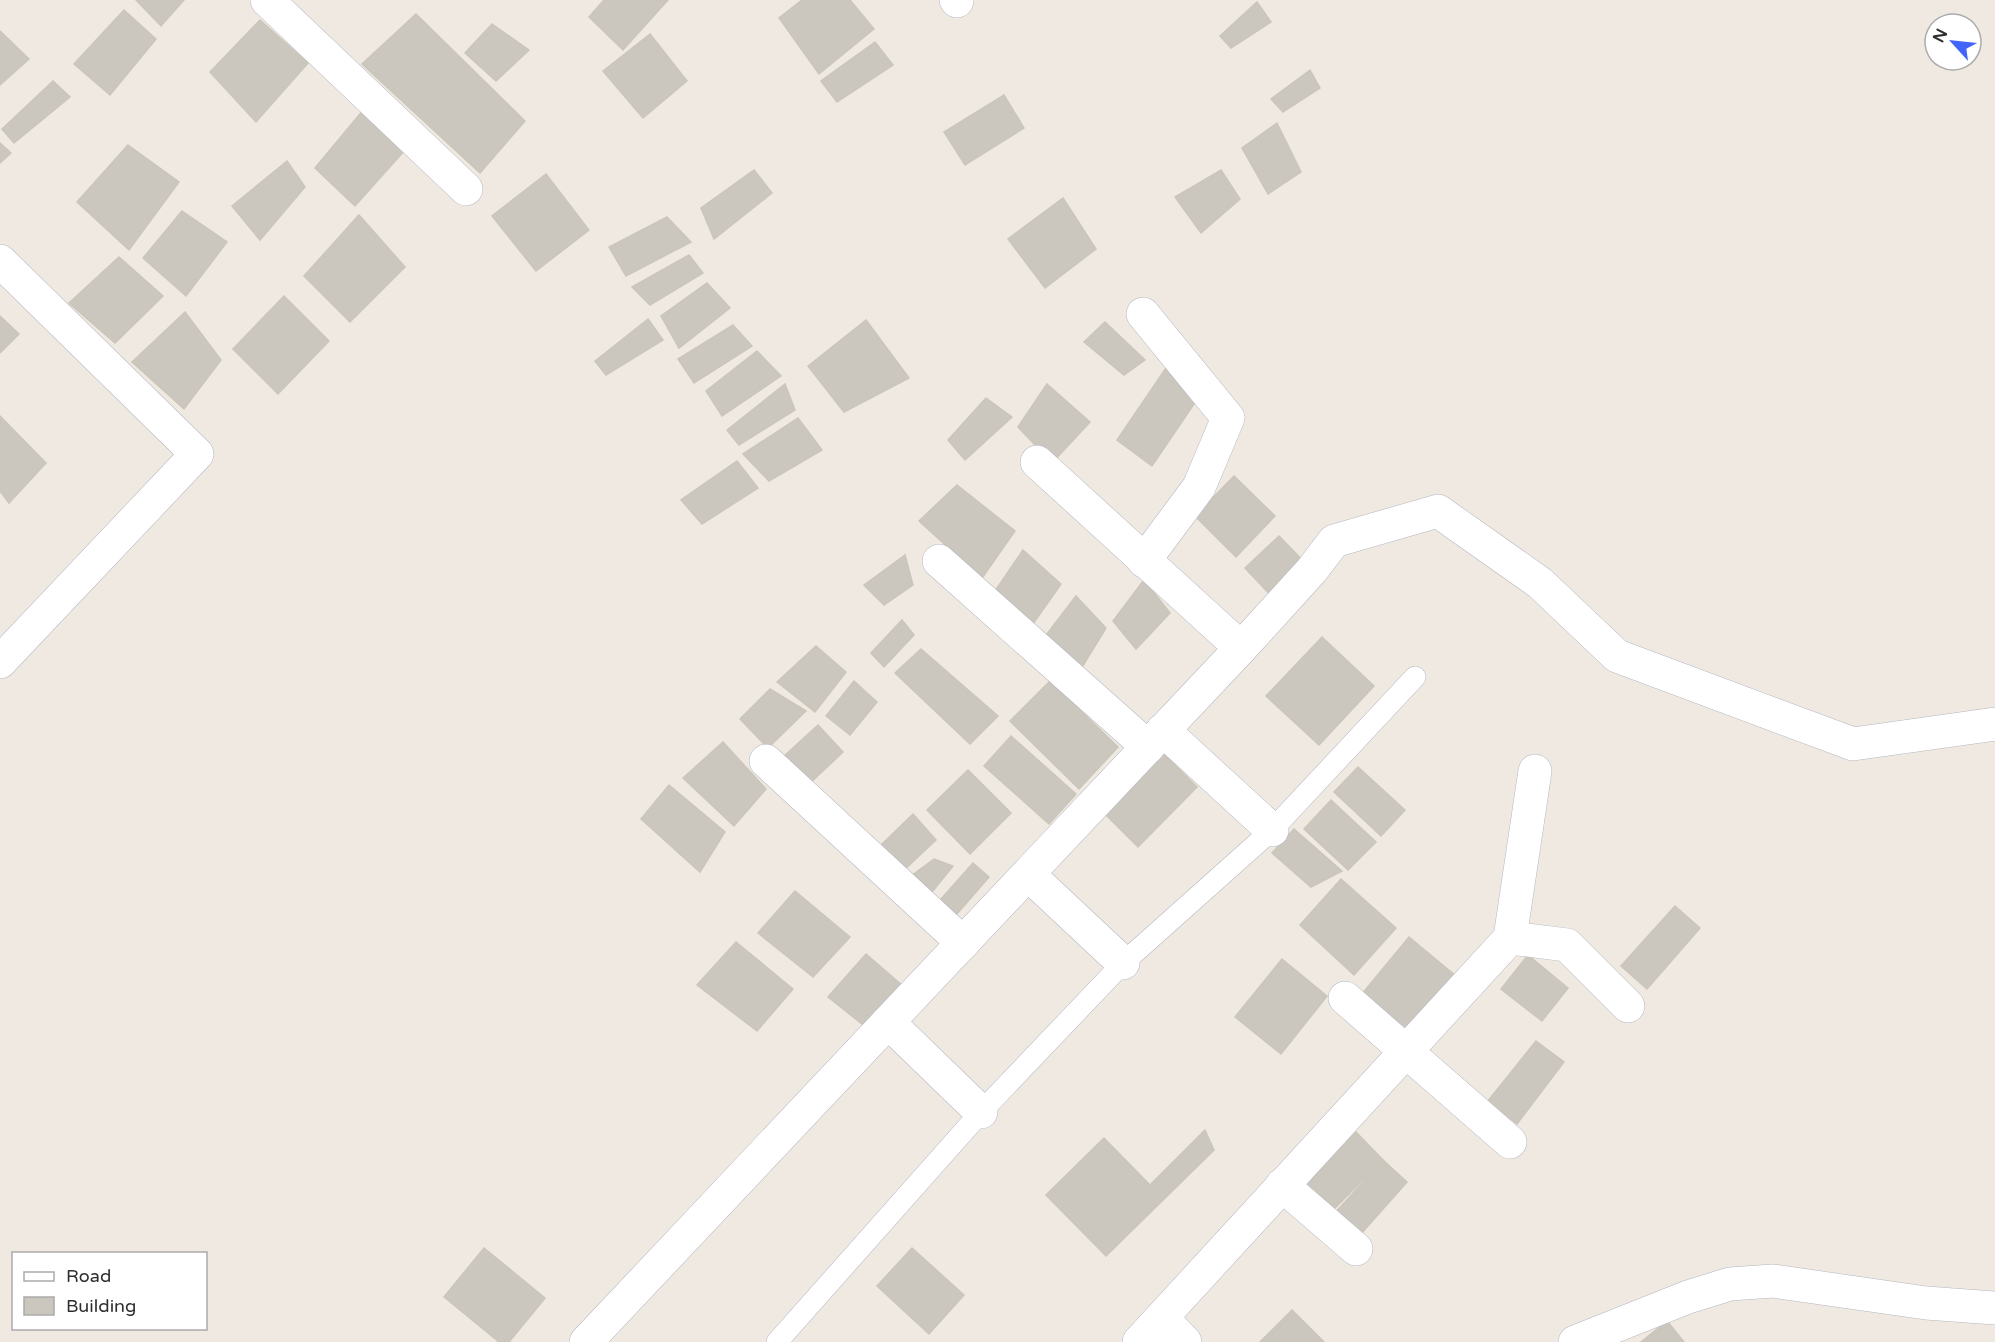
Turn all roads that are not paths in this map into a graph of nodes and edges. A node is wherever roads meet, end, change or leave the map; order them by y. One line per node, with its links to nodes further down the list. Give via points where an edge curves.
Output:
1 (267, 0): 2 (street)
2 (466, 189)
3 (0, 261): 9 (street, via 197,454)
4 (1143, 314): 7 (street, via 1228,418 1199,487)
5 (1036, 462): 7 (street)
6 (939, 561): 12 (street)
7 (1144, 561): 8 (street)
8 (1241, 648): 11 (street, via 1334,540 1438,512 1540,584 1617,656 1853,744); 12 (street)
9 (0, 662)
10 (1415, 677): 15 (lane)
11 (1995, 724)
12 (1156, 739): 15 (street); 16 (street)
13 (766, 761): 18 (street)
14 (1535, 771): 17 (street)
15 (1272, 830): 19 (lane)
16 (1028, 874): 18 (street); 19 (street)
17 (1510, 938): 21 (street, via 1567,945); 23 (street)
18 (963, 943): 22 (street)
19 (1122, 963): 24 (lane)
20 (1345, 998): 23 (street)
21 (1628, 1006)
22 (888, 1022): 24 (street); 30 (street)
23 (1406, 1051): 25 (street); 26 (street)
24 (981, 1112): 31 (lane)
25 (1510, 1142)
26 (1282, 1185): 27 (street); 29 (street)
27 (1356, 1249)
28 (1995, 1308): 34 (street, via 1926,1303 1773,1281 1730,1284)
29 (1162, 1318): 32 (street); 33 (street)
30 (586, 1342)
31 (777, 1342)
32 (1139, 1342)
33 (1185, 1342)
34 (1575, 1342)

